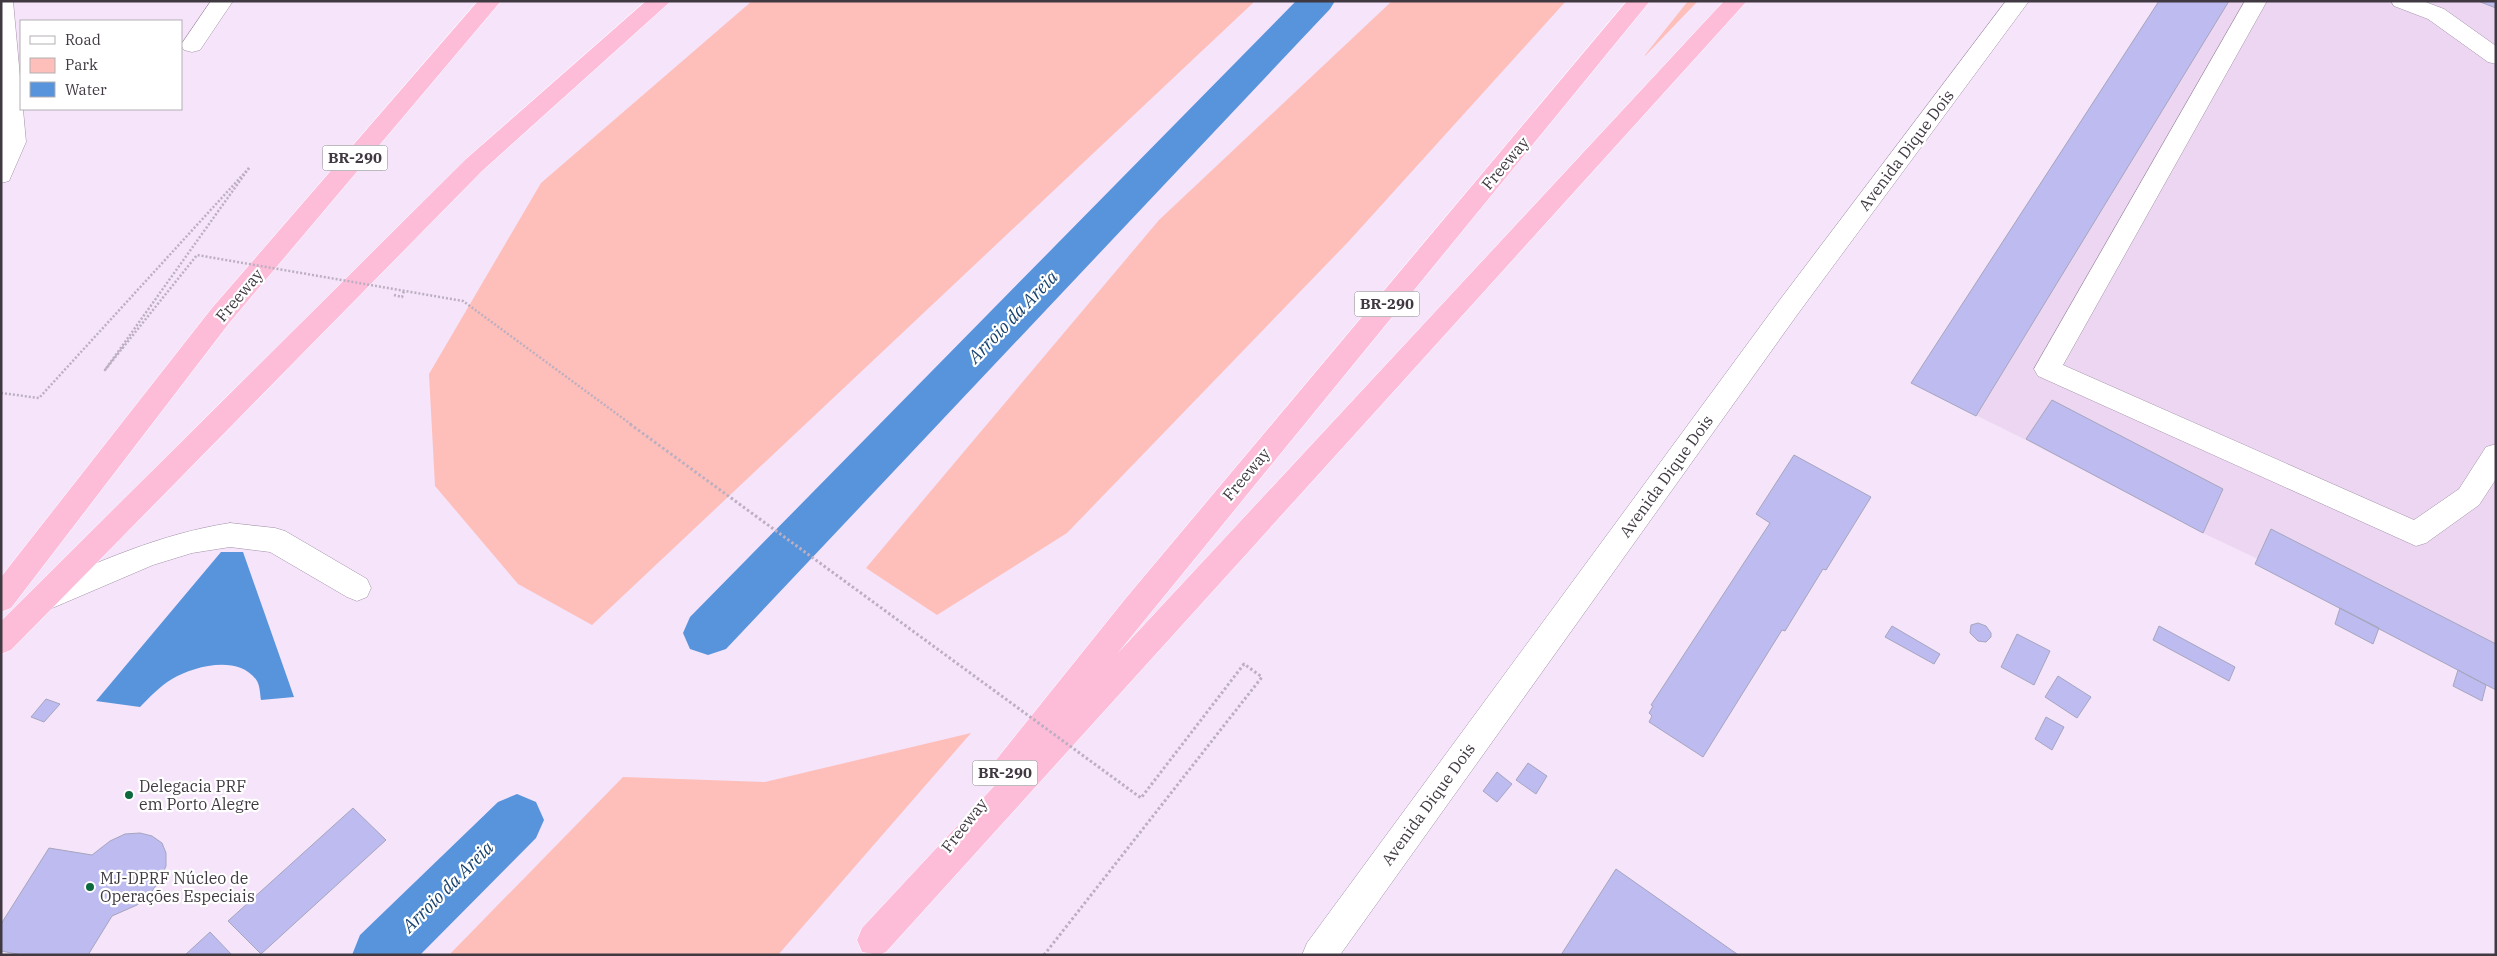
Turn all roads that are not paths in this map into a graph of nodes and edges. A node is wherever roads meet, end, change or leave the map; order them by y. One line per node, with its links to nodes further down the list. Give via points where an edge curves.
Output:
1 (2, 1): 12 (street, via 14,142)
2 (222, 1): 10 (street)
3 (490, 1): 15 (highway, Freeway / BR-290, via 221,315)
4 (660, 1): 16 (highway, via 474,166)
5 (1639, 1): 18 (highway, Freeway / BR-290, via 1136,606)
6 (1736, 1): 18 (highway)
7 (2018, 1): 19 (street, Avenida Dique Dois, via 1788,308)
8 (2256, 1): 13 (street, via 2047,369 2416,534 2470,498)
9 (2402, 1): 11 (street, via 2436,14)
10 (192, 45)
11 (2496, 57)
12 (1, 175)
13 (2496, 455)
14 (357, 588): 16 (street, via 275,540 230,535 192,541 148,554)
15 (1, 599)
16 (43, 599): 17 (highway)
17 (1, 641)
18 (868, 948)
19 (1319, 955)

